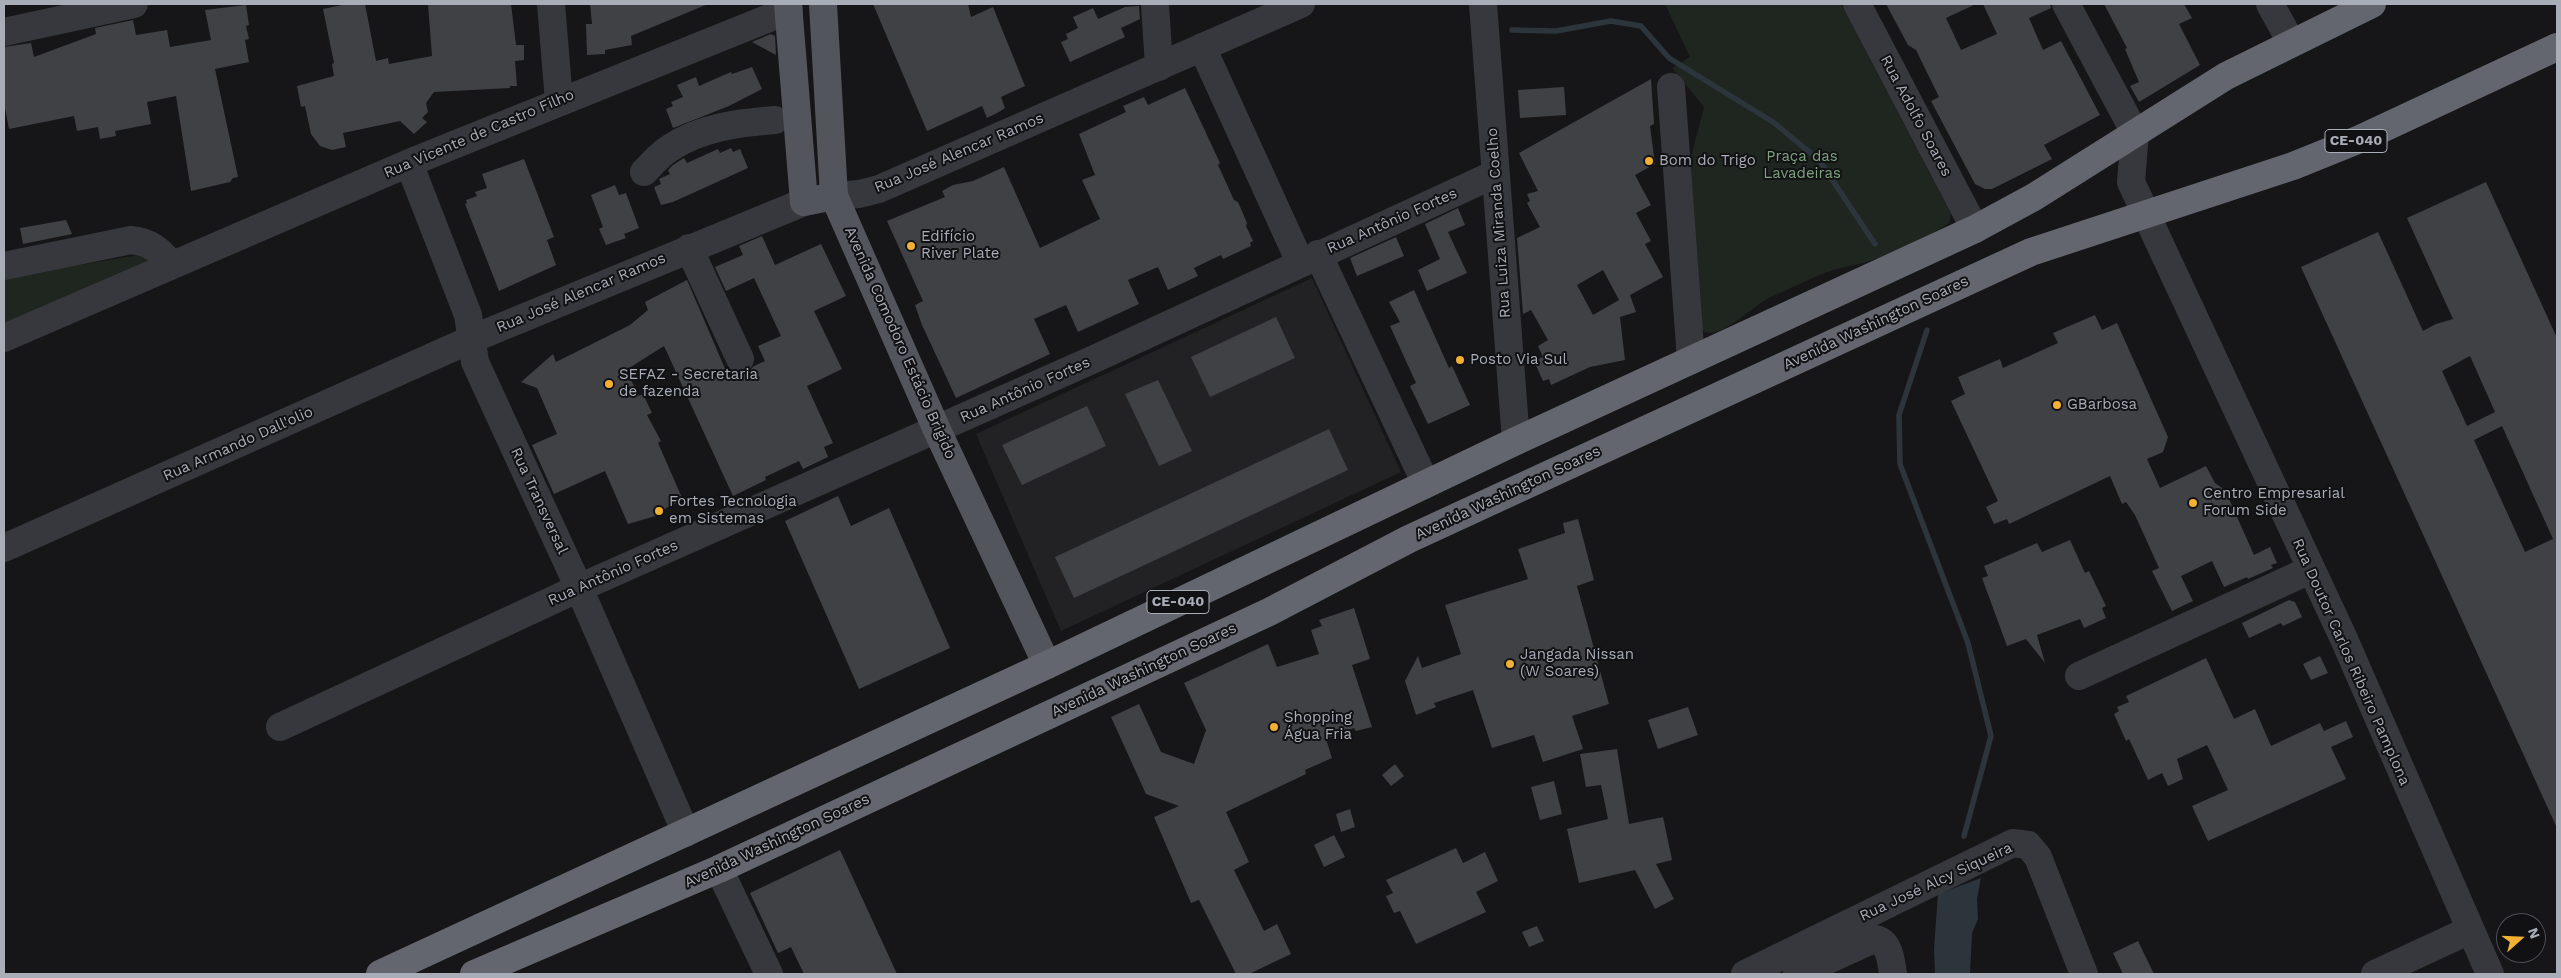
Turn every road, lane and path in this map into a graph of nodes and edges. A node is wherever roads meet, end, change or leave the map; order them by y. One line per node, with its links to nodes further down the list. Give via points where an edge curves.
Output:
1 (134, 4): 12 (street)
2 (551, 4): 20 (street)
3 (823, 4): 26 (main road, Avenida Comodoro Estácio Brigido)
4 (1155, 4): 18 (street)
5 (1301, 4): 14 (street, Rua José Alencar Ramos)
6 (1483, 4): 25 (street, Rua Luiza Miranda Coelho)
7 (1857, 4): 29 (street, Rua Adolfo Soares)
8 (2066, 4): 22 (street)
9 (2270, 4): 13 (street)
10 (2372, 4): 13 (highway, CE-040)
11 (789, 7): 20 (street, Rua Vicente de Castro Filho); 21 (main road)
12 (4, 32)
13 (2291, 42): 22 (highway, CE-040, via 2226,76)
14 (1202, 47): 18 (street, Rua José Alencar Ramos); 31 (street)
15 (2557, 47): 16 (highway, Avenida Washington Soares / CE-040)
16 (2525, 62): 17 (street); 28 (highway, Avenida Washington Soares / CE-040, via 2360,139 2293,166)
17 (2557, 64)
18 (1159, 67): 26 (street, Rua José Alencar Ramos, via 879,189)
19 (1671, 87): 37 (street)
20 (559, 101): 23 (street, Rua Vicente de Castro Filho)
21 (785, 120): 24 (street, via 735,124 691,136 669,148); 27 (main road)
22 (2135, 133): 28 (street, Rua Doutor Carlos Ribeiro Pamplona, via 2131,182); 29 (highway, CE-040, via 2034,198)
23 (409, 163): 33 (street, Rua Vicente de Castro Filho); 35 (street, Rua Transversal, via 468,315)
24 (644, 172)
25 (1495, 174): 31 (street, Rua Antônio Fortes); 39 (street, Rua Luiza Miranda Coelho)
26 (834, 196): 27 (main road, Rua José Alencar Ramos); 38 (main road, Avenida Comodoro Estácio Brigido)
27 (804, 202): 30 (street, Rua José Alencar Ramos)
28 (2146, 215): 42 (street, Rua Doutor Carlos Ribeiro Pamplona); 48 (highway, Avenida Washington Soares / CE-040, via 2031,252 1934,295 1409,538 1269,612)
29 (1974, 229): 37 (highway, CE-040)
30 (689, 248): 35 (street, Rua José Alencar Ramos); 36 (street)
31 (1309, 258): 38 (street, Rua Antônio Fortes); 40 (street)
32 (4, 266): 33 (street, via 131,240 145,241 156,247)
33 (172, 266): 34 (street, Rua Vicente de Castro Filho)
34 (4, 338)
35 (472, 339): 41 (street, Rua Armando Dall'olio); 43 (street, Rua Transversal, via 475,362)
36 (740, 359)
37 (1690, 360): 39 (highway, CE-040)
38 (937, 430): 43 (street, Rua Antônio Fortes); 44 (main road, Avenida Comodoro Estácio Brigido)
39 (1516, 441): 40 (highway, CE-040)
40 (1426, 484): 44 (highway, CE-040)
41 (4, 548)
42 (2310, 570): 45 (street); 49 (street, Rua Doutor Carlos Ribeiro Pamplona, via 2344,639)
43 (579, 588): 46 (street, Rua Antônio Fortes); 47 (street, Rua Transversal)
44 (1047, 665): 47 (highway, CE-040)
45 (2079, 676)
46 (280, 727)
47 (686, 833): 50 (highway, CE-040)
48 (719, 869): 51 (highway, Avenida Washington Soares / CE-040); 52 (street)
49 (2470, 930): 57 (street); 58 (street, Rua Doutor Carlos Ribeiro Pamplona)
50 (380, 974)
51 (474, 974)
52 (769, 974)
53 (1745, 974): 56 (street, Rua José Alcy Siqueira, via 2013,843 2028,845 2038,857)
54 (1797, 974): 55 (street, via 1874,939 1884,943 1889,952)
55 (1893, 974)
56 (2084, 974)
57 (2375, 974)
58 (2490, 974)

